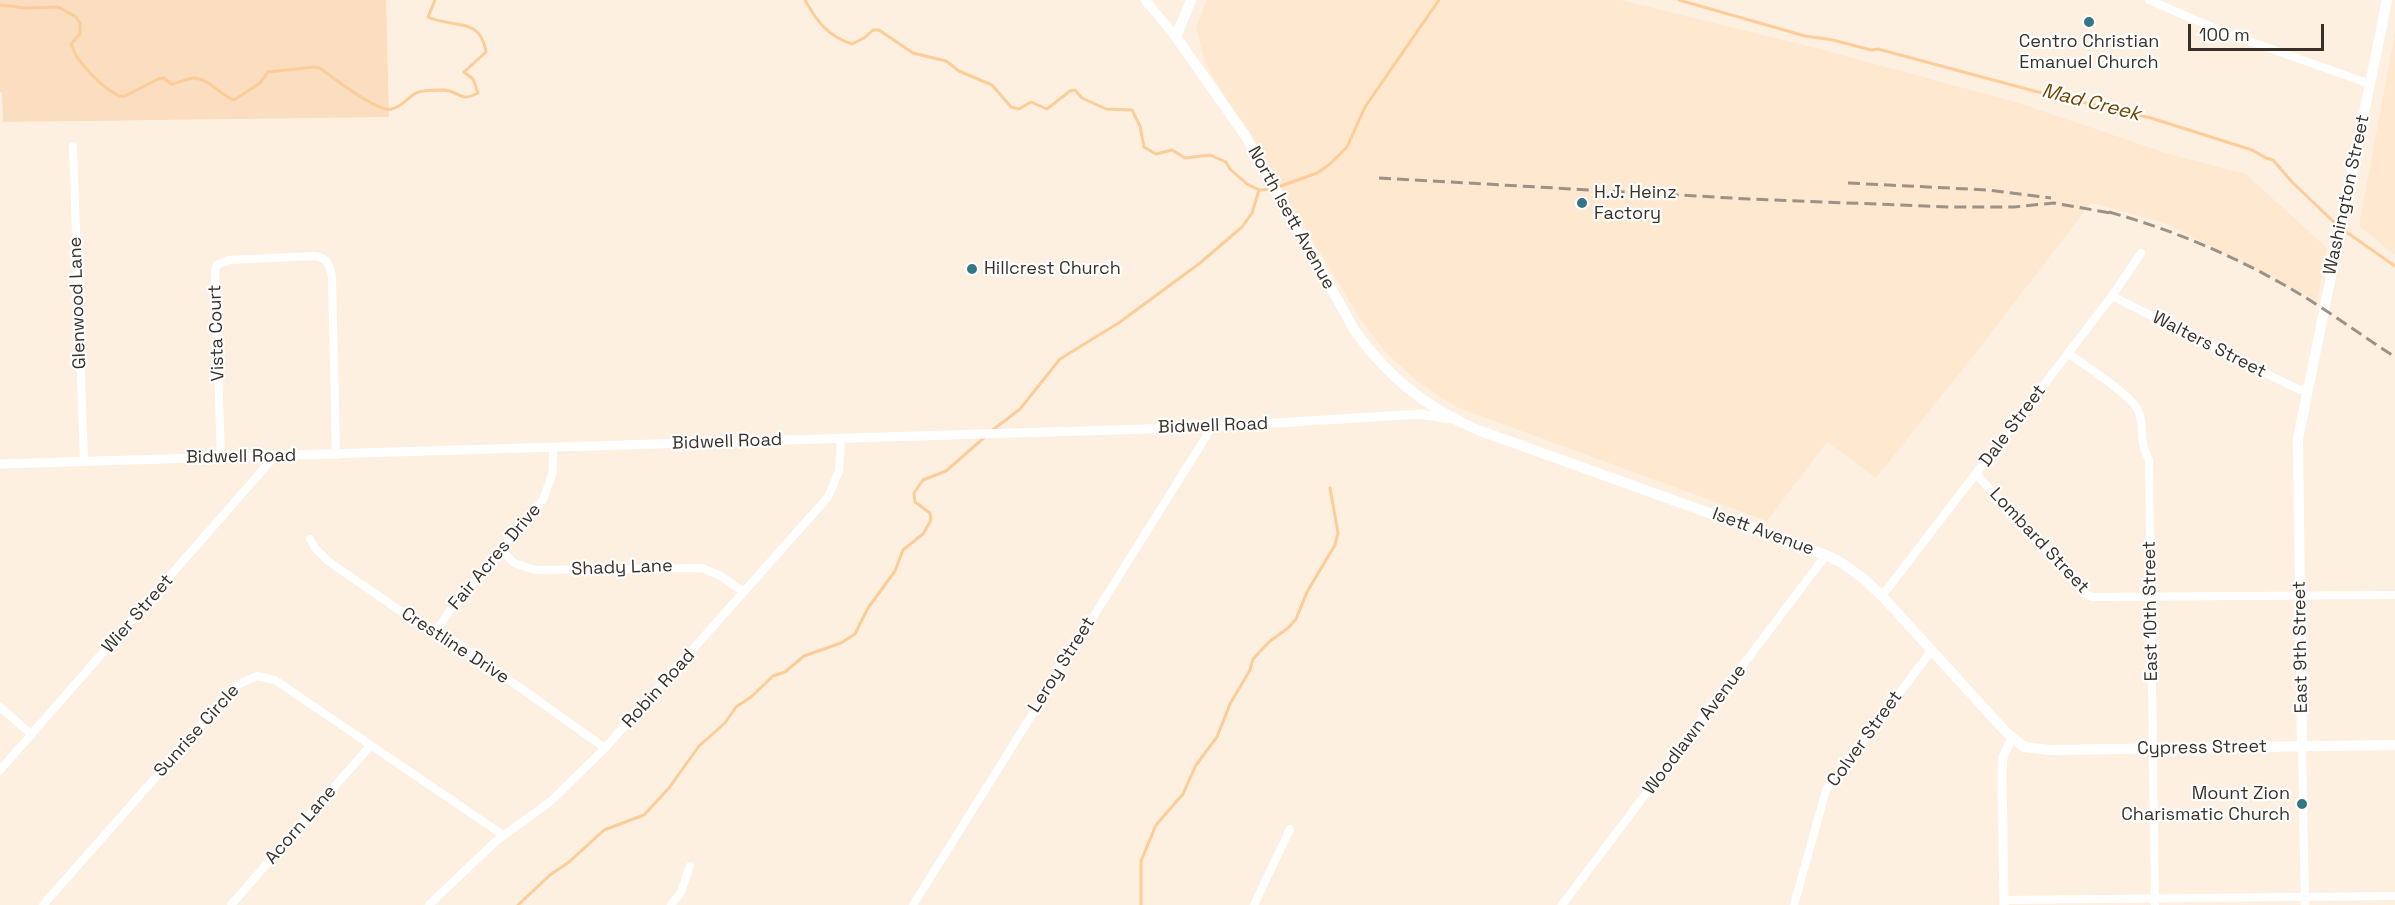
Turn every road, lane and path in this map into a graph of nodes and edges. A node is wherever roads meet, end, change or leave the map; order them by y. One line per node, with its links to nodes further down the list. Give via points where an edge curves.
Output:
1 (1145, 0): 5 (street, North Isett Avenue)
2 (1191, 0): 5 (main road)
3 (2387, 0): 6 (main road, Washington Street)
4 (2155, 1): 6 (street, via 2221,31)
5 (1176, 37): 12 (main road, North Isett Avenue, via 1245,135 1355,332 1415,396)
6 (2370, 84): 11 (main road, Washington Street)
7 (73, 146): 19 (street, Glenwood Lane)
8 (2141, 253): 9 (street, Dale Street)
9 (2112, 296): 10 (street, Dale Street); 11 (street, Walters Street, via 2298,389)
10 (2068, 353): 21 (street, Dale Street); 29 (street, East 10th Street, via 2138,410 2141,442 2149,460)
11 (2308, 390): 28 (main road, East 9th Street, via 2298,439)
12 (1453, 419): 13 (street, Bidwell Road, via 1420,414); 24 (main road, Isett Avenue)
13 (1212, 427): 14 (street, Bidwell Road); 52 (street, Leroy Street)
14 (841, 439): 15 (street, Bidwell Road); 25 (street, Robin Road, via 839,471 828,497)
15 (553, 448): 16 (street, Bidwell Road); 23 (street, Fair Acres Drive, via 553,472 543,500)
16 (336, 455): 17 (street, Bidwell Road); 18 (street, Vista Court, via 332,277 326,260 315,256 229,260 217,266)
17 (274, 457): 18 (street, Bidwell Road); 33 (street, Wier Street)
18 (221, 458): 19 (street, Bidwell Road)
19 (84, 461): 20 (street, Bidwell Road)
20 (0, 464)
21 (1976, 474): 27 (street, Dale Street); 29 (street, Lombard Street, via 2085,594 2099,599)
22 (310, 539): 30 (street, Crestline Drive, via 328,561 412,619)
23 (501, 550): 25 (street, Shady Lane, via 514,563 535,570 702,568); 30 (street, Fair Acres Drive)
24 (1826, 555): 27 (main road, Isett Avenue, via 1864,579); 54 (street, Woodlawn Avenue)
25 (744, 592): 38 (street, Robin Road)
26 (2395, 595): 28 (street, Lombard Street)
27 (1882, 596): 31 (main road, Isett Avenue)
28 (2300, 596): 29 (street, Lombard Street); 37 (main road, East 9th Street)
29 (2150, 598): 39 (street, East 10th Street)
30 (437, 630): 38 (street, Crestline Drive)
31 (1932, 650): 34 (main road, Isett Avenue); 55 (street, Colver Street, via 1826,790)
32 (0, 707): 33 (street)
33 (32, 735): 40 (street, Wier Street)
34 (2012, 738): 39 (main road, Cypress Street, via 2032,749); 46 (street, via 2003,757 2002,774)
35 (371, 745): 42 (street, Sunrise Circle); 48 (street, Sunrise Circle, via 275,680 256,676 242,681); 49 (street, Acorn Lane)
36 (2395, 745): 37 (main road, Cypress Street)
37 (2302, 747): 39 (main road, Cypress Street); 45 (street, East 9th Street)
38 (605, 748): 42 (street, Robin Road, via 551,801)
39 (2153, 749): 47 (street, East 10th Street)
40 (0, 770)
41 (1290, 829): 53 (street)
42 (503, 835): 50 (street, Robin Road)
43 (690, 866): 51 (street, via 681,892)
44 (2395, 897): 45 (street)
45 (2305, 901): 47 (street)
46 (2004, 902): 47 (street)
47 (2154, 902)
48 (43, 905)
49 (231, 905)
50 (429, 905)
51 (671, 905)
52 (913, 905)
53 (1254, 905)
54 (1562, 905)
55 (1794, 905)

